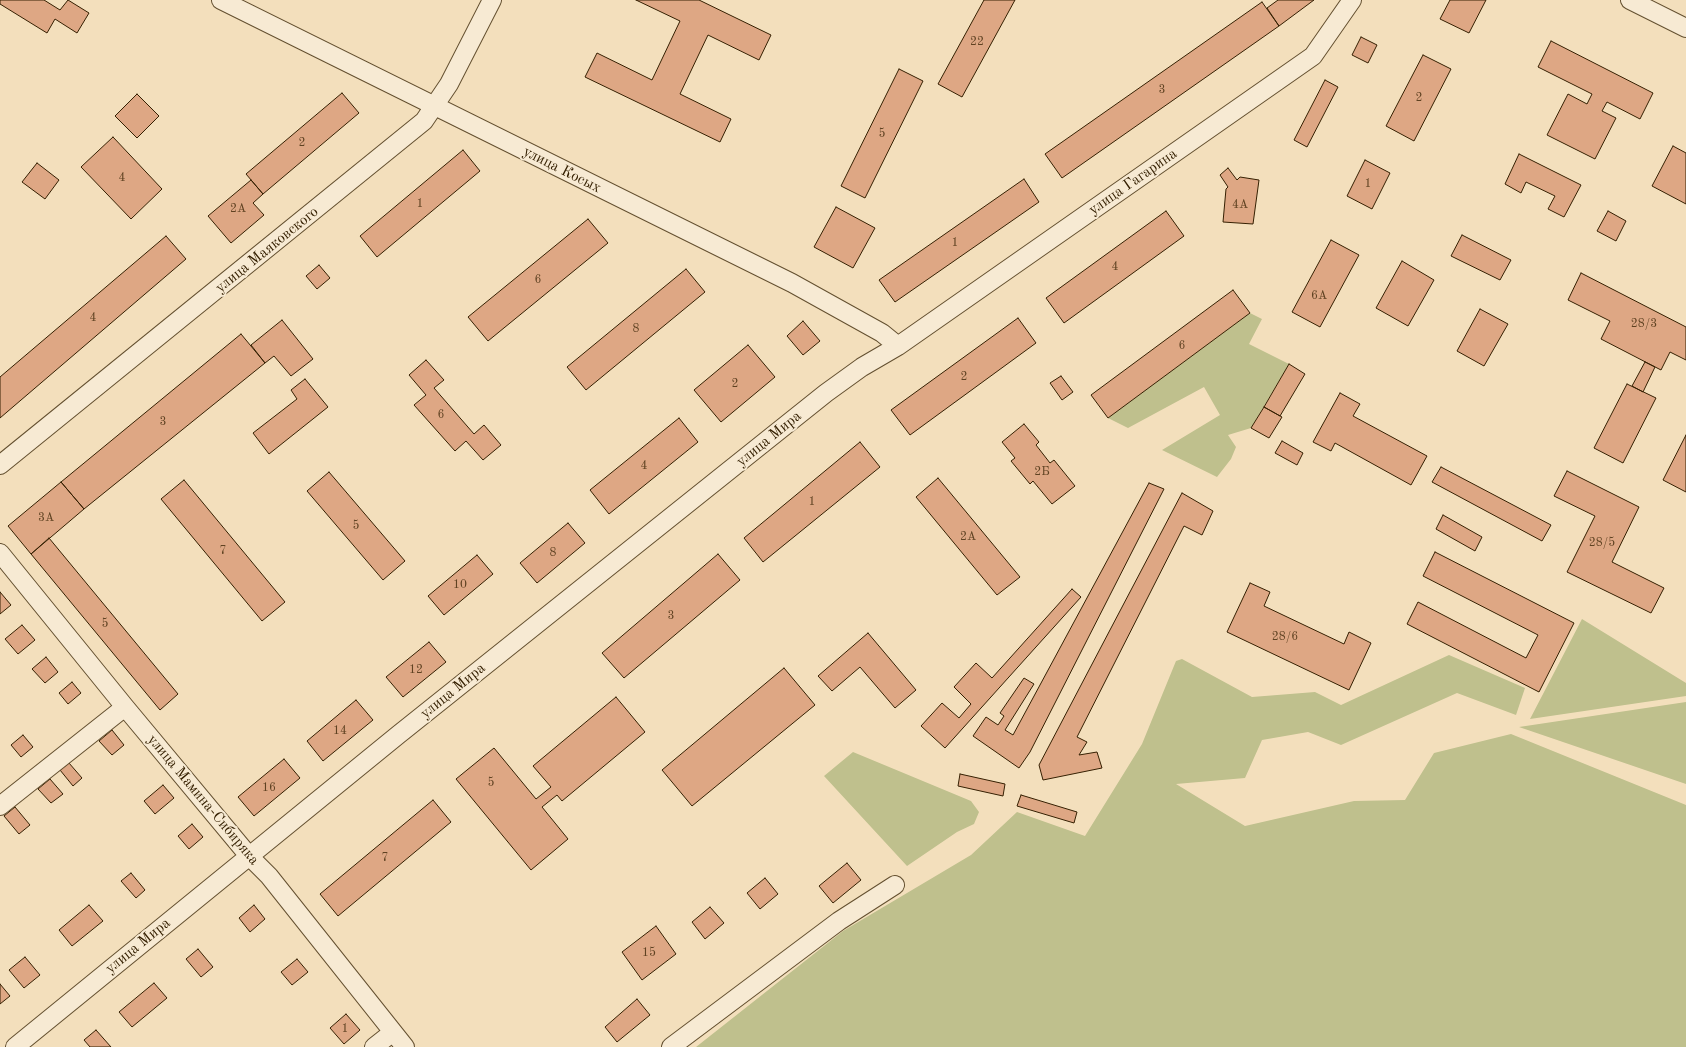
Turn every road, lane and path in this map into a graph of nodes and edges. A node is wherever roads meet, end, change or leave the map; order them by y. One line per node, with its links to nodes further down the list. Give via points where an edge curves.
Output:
1 (222, 0): 6 (street, улица Косых)
2 (492, 0): 6 (street, улица Маяковского)
3 (1352, 0): 7 (street, улица Гагарина, via 1313,56)
4 (1630, 0): 5 (street)
5 (1686, 28)
6 (435, 106): 7 (street, улица Косых, via 800,288 882,333); 8 (street, улица Маяковского, via 418,127)
7 (898, 346): 12 (street, улица Мира, via 862,366 826,393)
8 (0, 465)
9 (0, 554): 10 (street, улица Мамина-Сибиряка)
10 (125, 708): 11 (street); 12 (street, улица Мамина-Сибиряка)
11 (0, 806)
12 (249, 856): 14 (street, улица Мамина-Сибиряка, via 269,876); 15 (street, улица Мира)
13 (894, 885): 18 (street, via 840,921)
14 (393, 1032): 16 (street); 17 (street, улица Мамина-Сибиряка)
15 (15, 1047)
16 (374, 1047)
17 (405, 1047)
18 (671, 1047)

